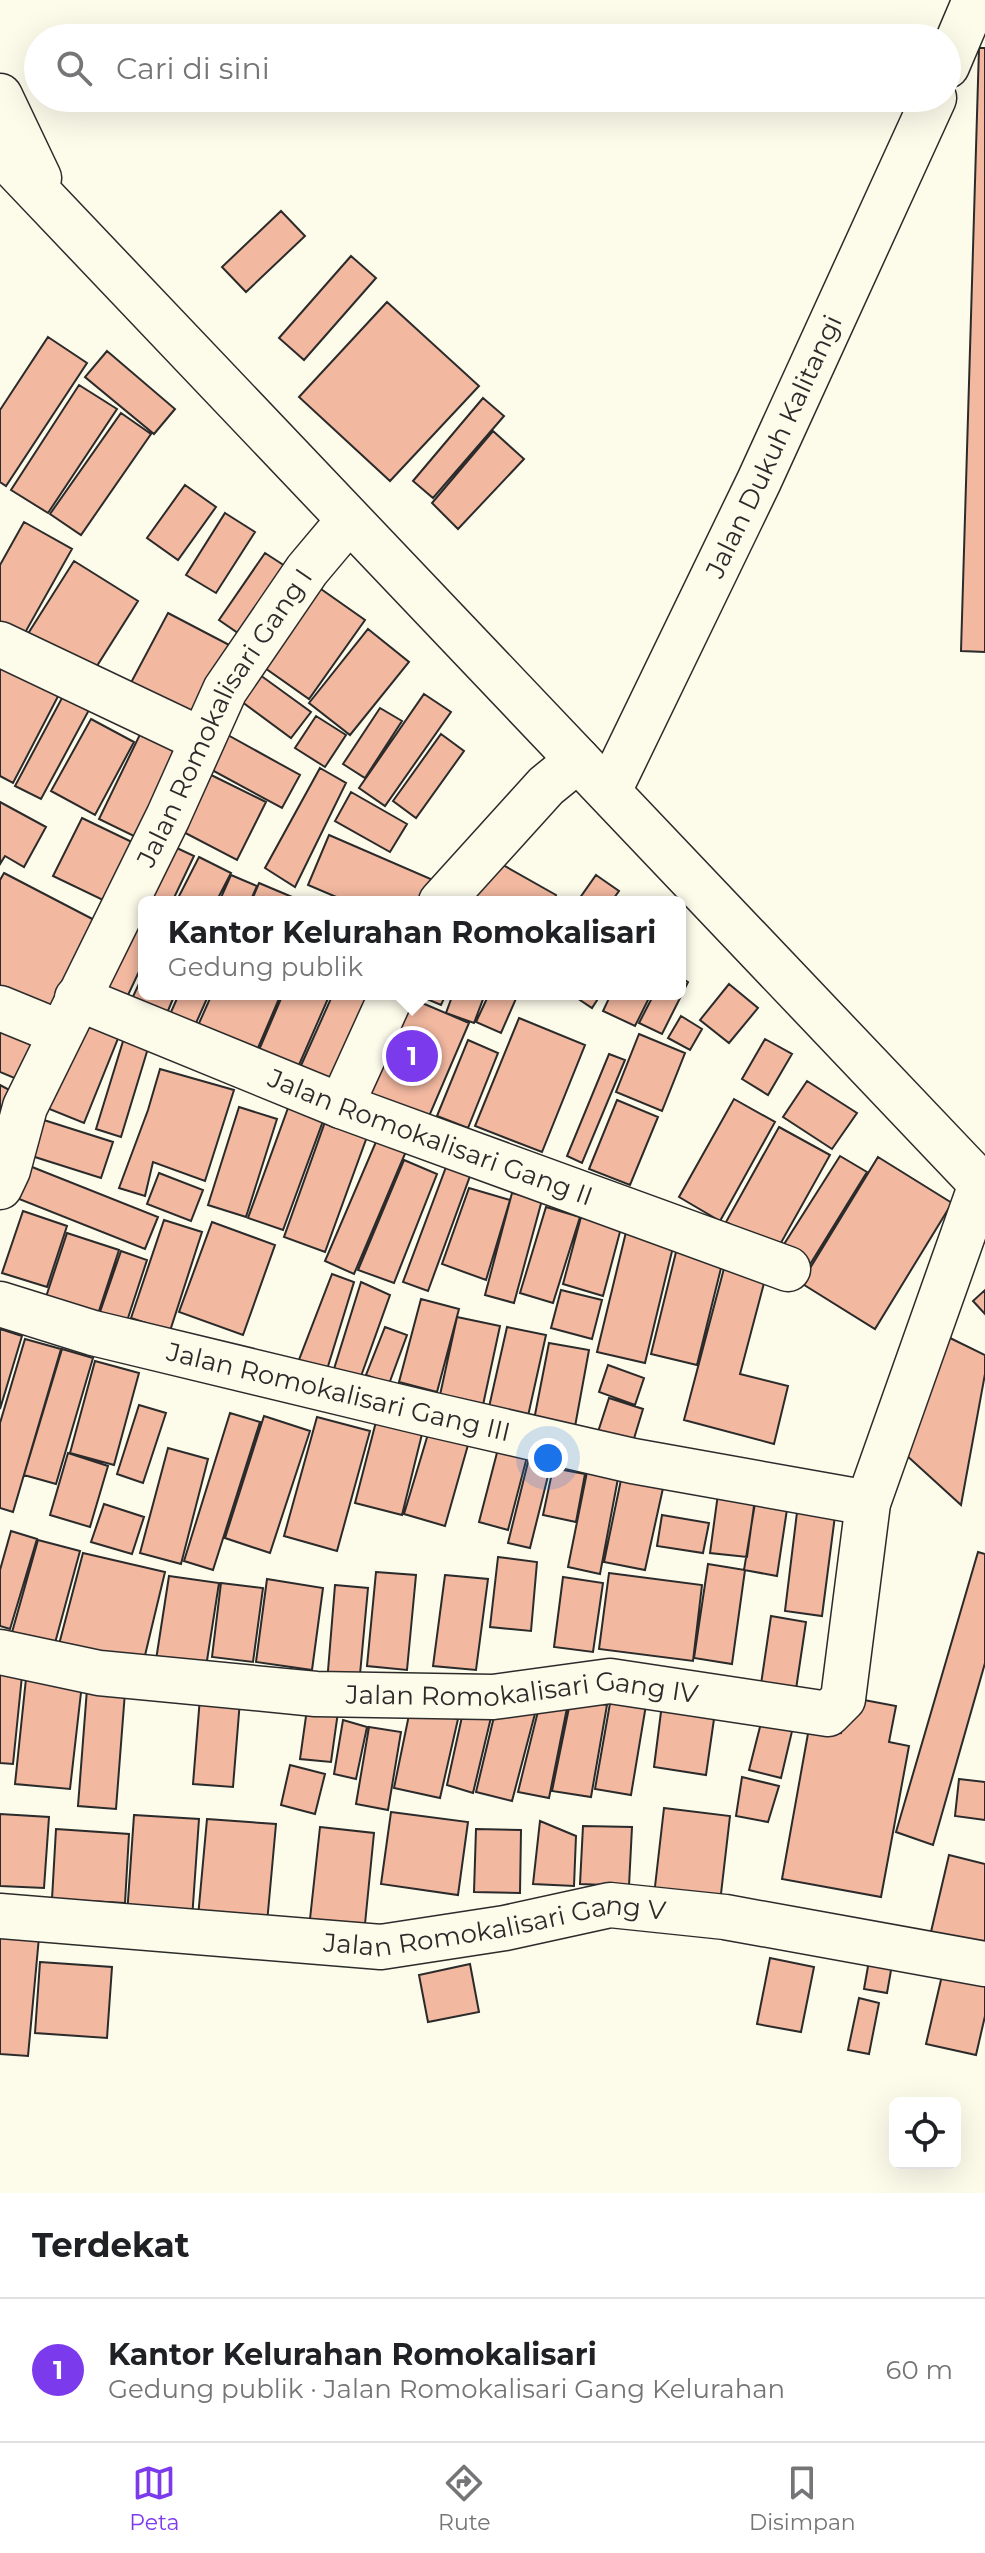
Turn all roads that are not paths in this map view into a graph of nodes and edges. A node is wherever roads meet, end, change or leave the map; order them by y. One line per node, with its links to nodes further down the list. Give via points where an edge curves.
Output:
1 (975, 0): 2 (main road)
2 (961, 33)
3 (0, 96): 7 (main road)
4 (928, 112): 12 (main road, Jalan Dukuh Kalitangi, via 759,481)
5 (0, 152): 7 (main road)
6 (0, 185): 7 (main road)
7 (52, 206): 8 (main road)
8 (349, 520): 10 (main road, Jalan Romokalisari Gang I, via 307,570 225,690); 11 (main road)
9 (0, 644): 10 (main road)
10 (202, 740): 16 (main road, Jalan Romokalisari Gang I)
11 (578, 760): 12 (main road); 13 (main road, via 546,786)
12 (609, 791): 18 (main road)
13 (446, 896)
14 (389, 1000): 17 (main road)
15 (0, 1008): 16 (main road, Jalan Romokalisari Gang II)
16 (69, 1015): 17 (main road, Jalan Romokalisari Gang II); 19 (main road, Jalan Romokalisari Gang I, via 25,1107)
17 (341, 1106): 20 (main road, Jalan Romokalisari Gang II)
18 (983, 1186): 22 (main road)
19 (0, 1187)
20 (788, 1269)
21 (0, 1304): 22 (main road, Jalan Romokalisari Gang III, via 93,1333 458,1421 633,1461)
22 (868, 1503): 23 (main road, Jalan Romokalisari Gang IV, via 843,1699 828,1714 610,1681 493,1697 316,1694 99,1673)
23 (0, 1652)
24 (0, 1916): 25 (main road, Jalan Romokalisari Gang V, via 381,1947 610,1905 725,1917)
25 (985, 1964)

